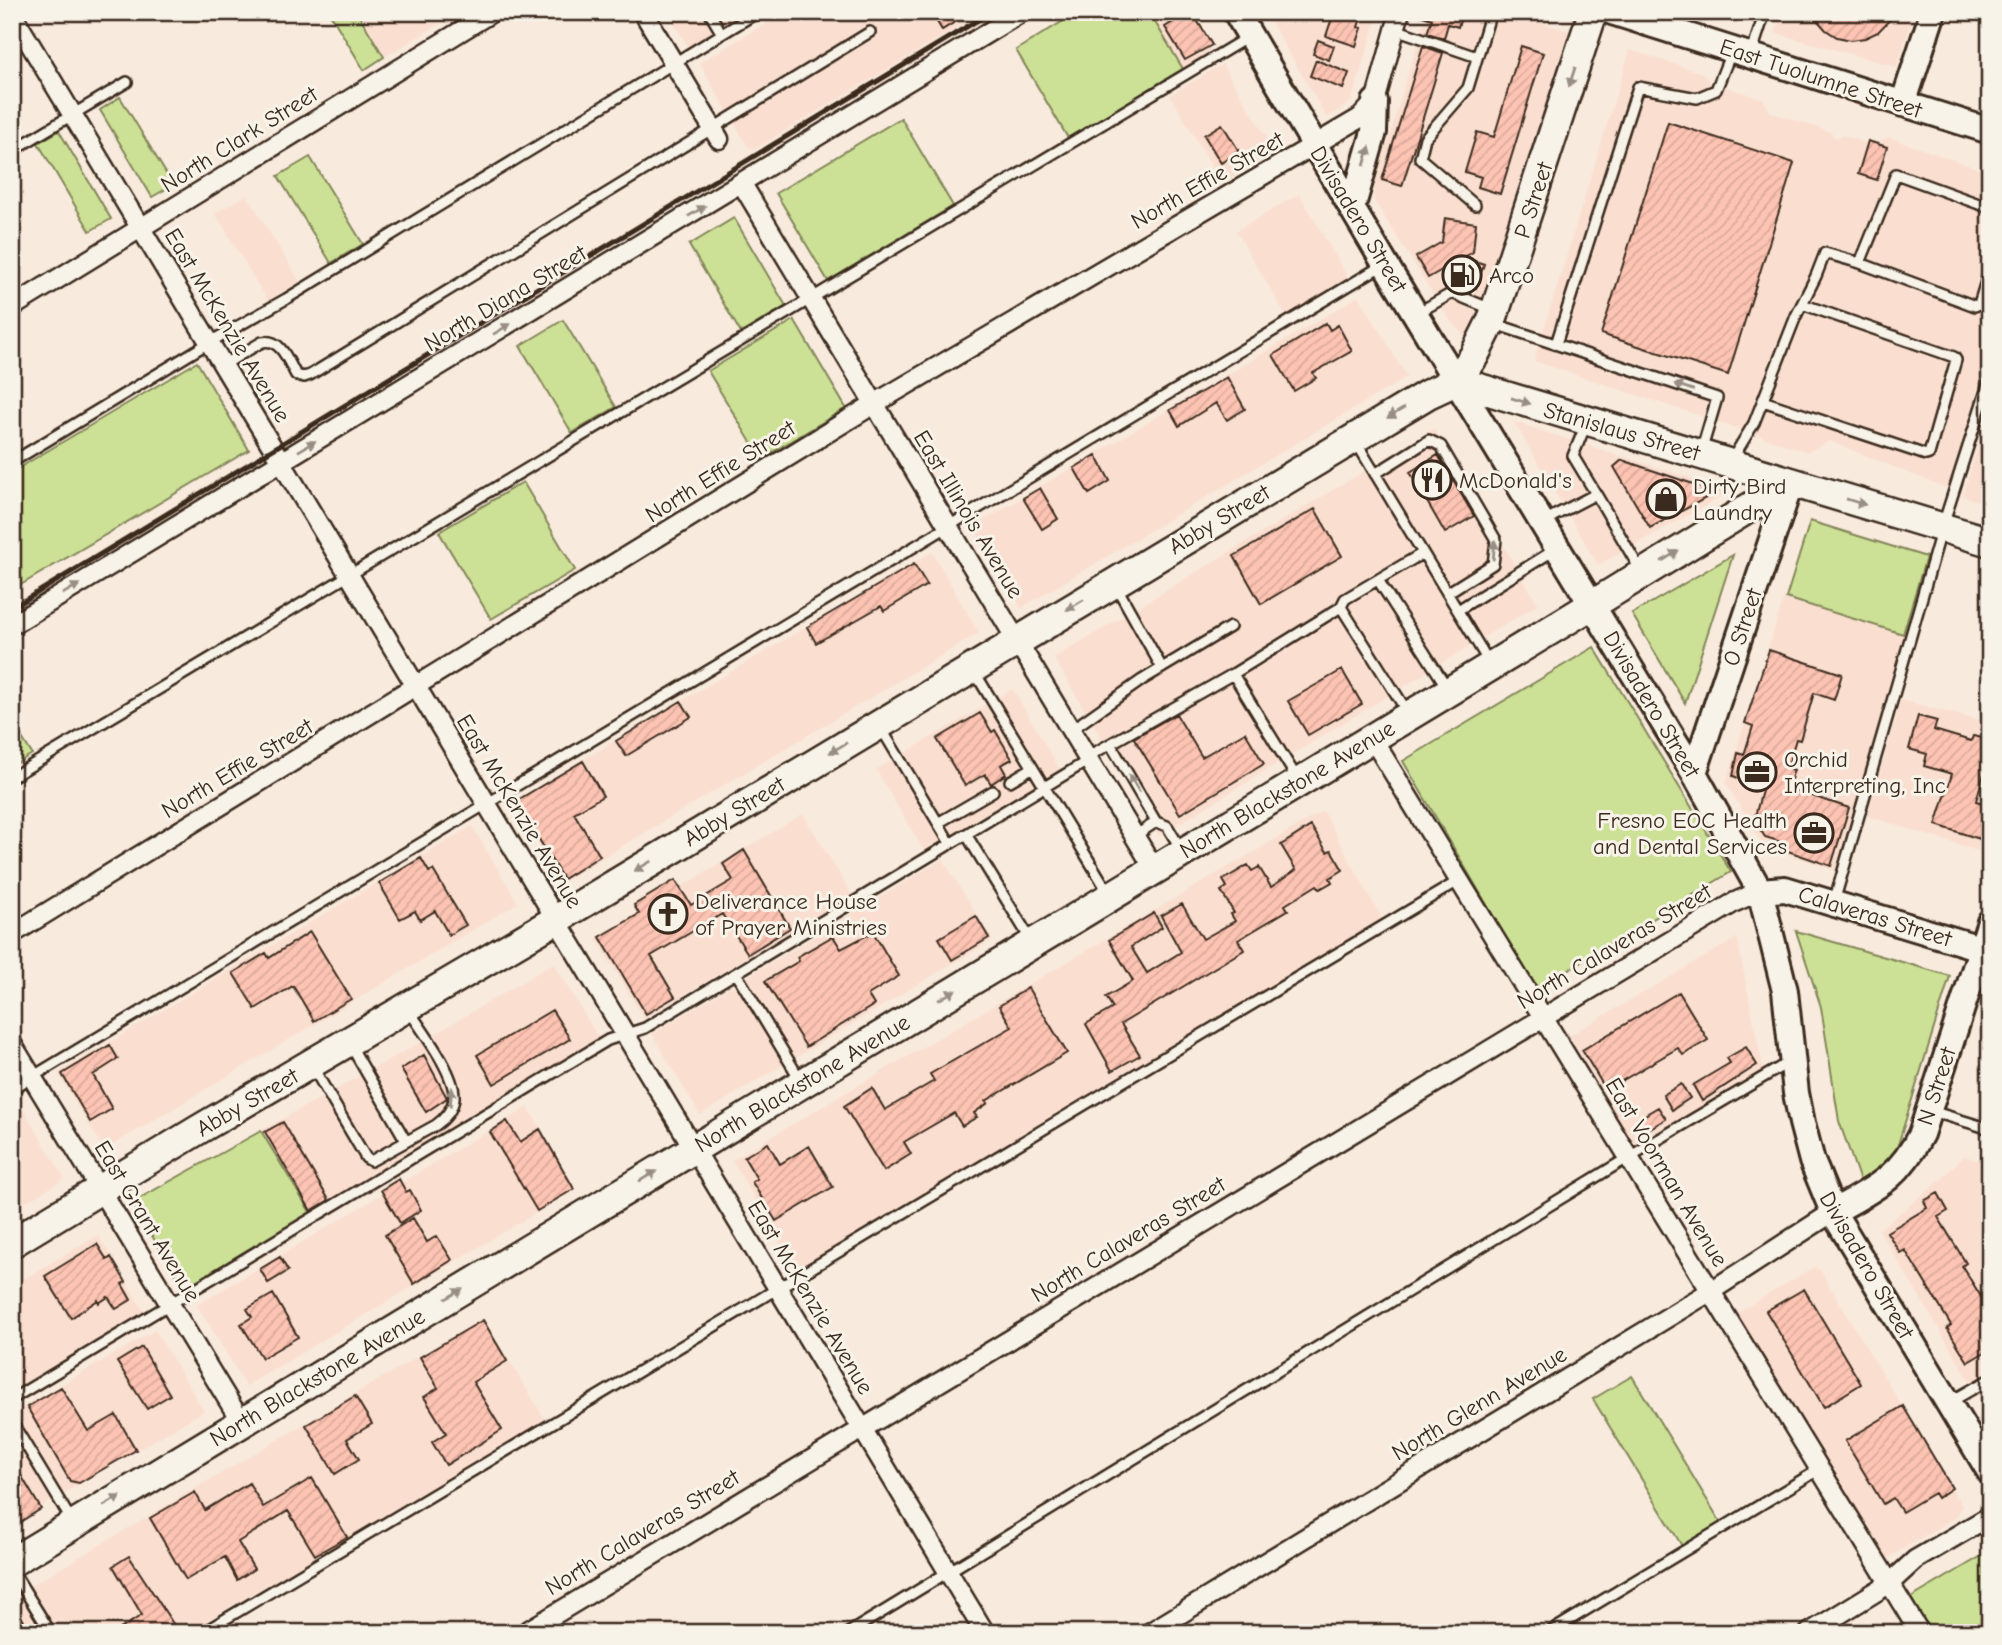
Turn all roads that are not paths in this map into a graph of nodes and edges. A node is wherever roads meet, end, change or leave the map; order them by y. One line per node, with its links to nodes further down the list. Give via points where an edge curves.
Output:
1 (492, 12): 32 (street, North Clark Street)
2 (643, 12): 19 (street)
3 (709, 12): 15 (lane)
4 (758, 12): 15 (lane)
5 (1022, 12): 28 (street, North Diana Street)
6 (1236, 12): 16 (main road, Divisadero Street)
7 (1491, 12): 18 (lane)
8 (1593, 12): 40 (main road, P Street, one-way to 40)
9 (1612, 12): 17 (main road, East Tuolumne Street)
10 (1765, 12): 17 (lane)
11 (1933, 12): 22 (main road)
12 (12, 14): 23 (street, East McKenzie Avenue)
13 (1398, 20): 18 (lane); 21 (street)
14 (870, 32): 25 (lane)
15 (722, 34): 19 (lane)
16 (1250, 36): 26 (main road, Divisadero Street); 36 (lane)
17 (1741, 53): 22 (main road, East Tuolumne Street); 42 (lane, via 1716,90 1697,98 1638,87)
18 (1478, 57): 29 (lane, via 1468,88 1425,138 1420,158)
19 (674, 64): 25 (street); 41 (lane)
20 (127, 82): 23 (lane)
21 (1375, 102): 26 (street, North Effie Street, via 1360,118); 31 (main road, one-way to 21, via 1374,132)
22 (1903, 104): 24 (main road, East Tuolumne Street)
23 (73, 115): 27 (lane); 32 (street, East McKenzie Avenue)
24 (1990, 131)
25 (716, 134): 43 (lane, via 310,375 296,375 278,346 269,341)
26 (1315, 145): 31 (main road, Divisadero Street); 47 (street, North Effie Street)
27 (12, 151)
28 (742, 184): 36 (street, East Illinois Avenue); 51 (street, North Diana Street, one-way to 28)
29 (1475, 205)
30 (1990, 208): 33 (lane, via 1896,174)
31 (1352, 209): 34 (main road, Divisadero Street)
32 (141, 228): 38 (street, North Clark Street); 41 (street, East McKenzie Avenue)
33 (1860, 263): 35 (lane, via 1975,306); 37 (lane, via 1825,253)
34 (1385, 264): 39 (main road, Divisadero Street); 58 (lane)
35 (1990, 268)
36 (811, 298): 47 (street, East Illinois Avenue); 64 (lane)
37 (1802, 303): 46 (lane); 46 (lane, via 1954,357 1929,454)
38 (12, 307)
39 (1416, 315): 40 (lane, via 1452,293); 45 (main road, Divisadero Street)
40 (1493, 317): 42 (lane); 45 (main road, P Street)
41 (210, 342): 43 (street, East McKenzie Avenue); 52 (lane)
42 (1556, 344): 50 (lane, one-way to 42, via 1717,398)
43 (223, 365): 51 (street, East McKenzie Avenue)
44 (1990, 378): 59 (lane)
45 (1456, 380): 48 (main road, Stanislaus Street, one-way to 48); 49 (main road, Abby Street, one-way to 49); 57 (main road, Divisadero Street)
46 (1762, 401): 53 (lane)
47 (874, 404): 58 (street, East Illinois Avenue); 78 (street, North Effie Street)
48 (1587, 422): 50 (main road, Stanislaus Street); 56 (lane, via 1573,456)
49 (1354, 438): 54 (lane); 66 (main road, Abby Street)
50 (1700, 454): 53 (main road, Stanislaus Street)
51 (281, 461): 64 (street, East McKenzie Avenue); 71 (street, North Diana Street, one-way to 51)
52 (12, 462)
53 (1730, 463): 55 (main road, Stanislaus Street)
54 (1375, 474): 62 (lane); 67 (lane, one-way to 54, via 1493,564 1496,540 1441,446 1429,440)
55 (1791, 482): 59 (main road, Stanislaus Street, one-way to 59); 63 (main road, North Blackstone Avenue, one-way to 55); 87 (main road, O Street)
56 (1596, 494): 57 (lane); 63 (lane)
57 (1542, 521): 61 (main road, Divisadero Street)
58 (948, 527): 73 (street, East Illinois Avenue); 93 (lane)
59 (1942, 528): 60 (main road, Stanislaus Street); 104 (lane)
60 (1990, 542)
61 (1558, 548): 68 (main road, Divisadero Street); 70 (lane)
62 (1423, 553): 65 (lane); 67 (lane)
63 (1643, 573): 68 (main road, North Blackstone Avenue)
64 (349, 575): 78 (street, East McKenzie Avenue); 88 (lane)
65 (1377, 580): 69 (lane, via 1345,599); 79 (lane)
66 (1114, 582): 73 (main road, Abby Street, one-way to 73); 76 (lane)
67 (1447, 593): 70 (lane)
68 (1592, 605): 74 (main road, North Blackstone Avenue); 87 (main road, Divisadero Street)
69 (1341, 607): 77 (lane); 80 (lane)
70 (1458, 610): 74 (lane)
71 (12, 625)
72 (1230, 627): 76 (lane)
73 (1017, 640): 75 (main road, Abby Street); 82 (street, East Illinois Avenue)
74 (1491, 665): 79 (main road, North Blackstone Avenue)
75 (971, 667): 81 (main road, Abby Street); 86 (lane)
76 (1162, 668): 82 (lane)
77 (1234, 674): 84 (lane); 90 (lane)
78 (417, 687): 93 (street, East McKenzie Avenue); 107 (street, North Effie Street)
79 (1449, 690): 80 (main road, North Blackstone Avenue)
80 (1409, 715): 83 (main road, North Blackstone Avenue)
81 (878, 724): 95 (lane); 105 (main road, Abby Street, one-way to 105)
82 (1070, 730): 85 (street, East Illinois Avenue)
83 (1372, 738): 90 (main road, North Blackstone Avenue); 101 (street, East Voorman Avenue)
84 (1111, 745): 85 (lane); 94 (lane, one-way to 84)
85 (1088, 758): 91 (lane); 97 (street, East Illinois Avenue)
86 (1032, 768): 89 (lane); 91 (lane)
87 (1694, 773): 102 (main road, Divisadero Street)
88 (12, 777)
89 (1010, 781)
90 (1299, 782): 99 (main road, North Blackstone Avenue)
91 (1044, 787): 96 (lane); 103 (lane)
92 (993, 791): 95 (lane)
93 (487, 804): 105 (street, East McKenzie Avenue); 118 (lane)
94 (1156, 822): 97 (lane); 99 (lane, via 1167,826)
95 (939, 823): 98 (lane)
96 (966, 834): 98 (lane); 108 (lane)
97 (1135, 836): 100 (street, East Illinois Avenue)
98 (950, 843): 110 (lane)
99 (1184, 852): 100 (main road, North Blackstone Avenue)
100 (1155, 870): 103 (main road, North Blackstone Avenue)
101 (1460, 880): 112 (street, East Voorman Avenue); 129 (lane)
102 (1760, 891): 104 (main road, Calaveras Street, via 1785,889); 112 (street, North Calaveras Street); 116 (main road, Divisadero Street, via 1785,991)
103 (1111, 897): 108 (main road, North Blackstone Avenue)
104 (1833, 904): 109 (main road, Calaveras Street)
105 (556, 918): 111 (main road, Abby Street); 113 (street, East McKenzie Avenue)
106 (1990, 922): 109 (main road, N Street)
107 (12, 934)
108 (1033, 943): 119 (main road, North Blackstone Avenue, one-way to 108)
109 (1986, 949): 121 (main road, N Street)
110 (736, 973): 113 (lane, via 645,1028); 119 (lane)
111 (408, 1007): 114 (main road, Abby Street); 123 (lane, one-way to 111, via 444,1119 454,1098 452,1083)
112 (1543, 1017): 125 (street, East Voorman Avenue); 137 (street, North Calaveras Street)
113 (626, 1034): 124 (street, East McKenzie Avenue); 131 (lane, via 608,1040)
114 (348, 1042): 117 (main road, Abby Street); 123 (lane)
115 (12, 1044): 118 (street, East Grant Avenue)
116 (1792, 1061): 125 (lane); 127 (main road, Divisadero Street, via 1812,1161)
117 (311, 1064): 123 (lane, via 366,1158 371,1161); 126 (main road, Abby Street)
118 (32, 1077): 120 (lane); 126 (street, East Grant Avenue)
119 (802, 1082): 124 (main road, North Blackstone Avenue)
120 (12, 1089)
121 (1928, 1110): 122 (lane); 127 (main road, N Street, via 1905,1163)
122 (1990, 1129)
123 (406, 1141)
124 (694, 1147): 129 (street, East McKenzie Avenue); 136 (main road, North Blackstone Avenue, one-way to 124)
125 (1629, 1157): 130 (street, East Voorman Avenue); 144 (lane)
126 (101, 1189): 128 (main road, Abby Street); 131 (street, East Grant Avenue)
127 (1833, 1212): 130 (street, North Glenn Avenue); 134 (main road, Divisadero Street)
128 (12, 1243)
129 (778, 1288): 137 (street, East McKenzie Avenue); 147 (lane)
130 (1711, 1291): 138 (street, East Voorman Avenue); 151 (street, North Glenn Avenue)
131 (170, 1304): 133 (lane); 136 (street, East Grant Avenue)
132 (1990, 1378): 134 (lane)
133 (12, 1399)
134 (1948, 1403): 139 (main road, Divisadero Street)
135 (12, 1422): 141 (lane)
136 (242, 1423): 141 (main road, North Blackstone Avenue, one-way to 136)
137 (861, 1428): 144 (street, East McKenzie Avenue); 148 (street, North Calaveras Street)
138 (1820, 1469): 145 (street, East Voorman Avenue); 152 (lane)
139 (1990, 1472)
140 (1990, 1516): 145 (street, via 1915,1560)
141 (74, 1524): 142 (main road, North Blackstone Avenue)
142 (12, 1562)
143 (12, 1570): 146 (lane)
144 (947, 1571): 149 (lane); 150 (street, East McKenzie Avenue)
145 (1890, 1583): 153 (street); 154 (street, East Voorman Avenue)
146 (51, 1633)
147 (202, 1633)
148 (524, 1633)
149 (848, 1633)
150 (985, 1633)
151 (1149, 1633)
152 (1548, 1633)
153 (1809, 1633)
154 (1920, 1633)

